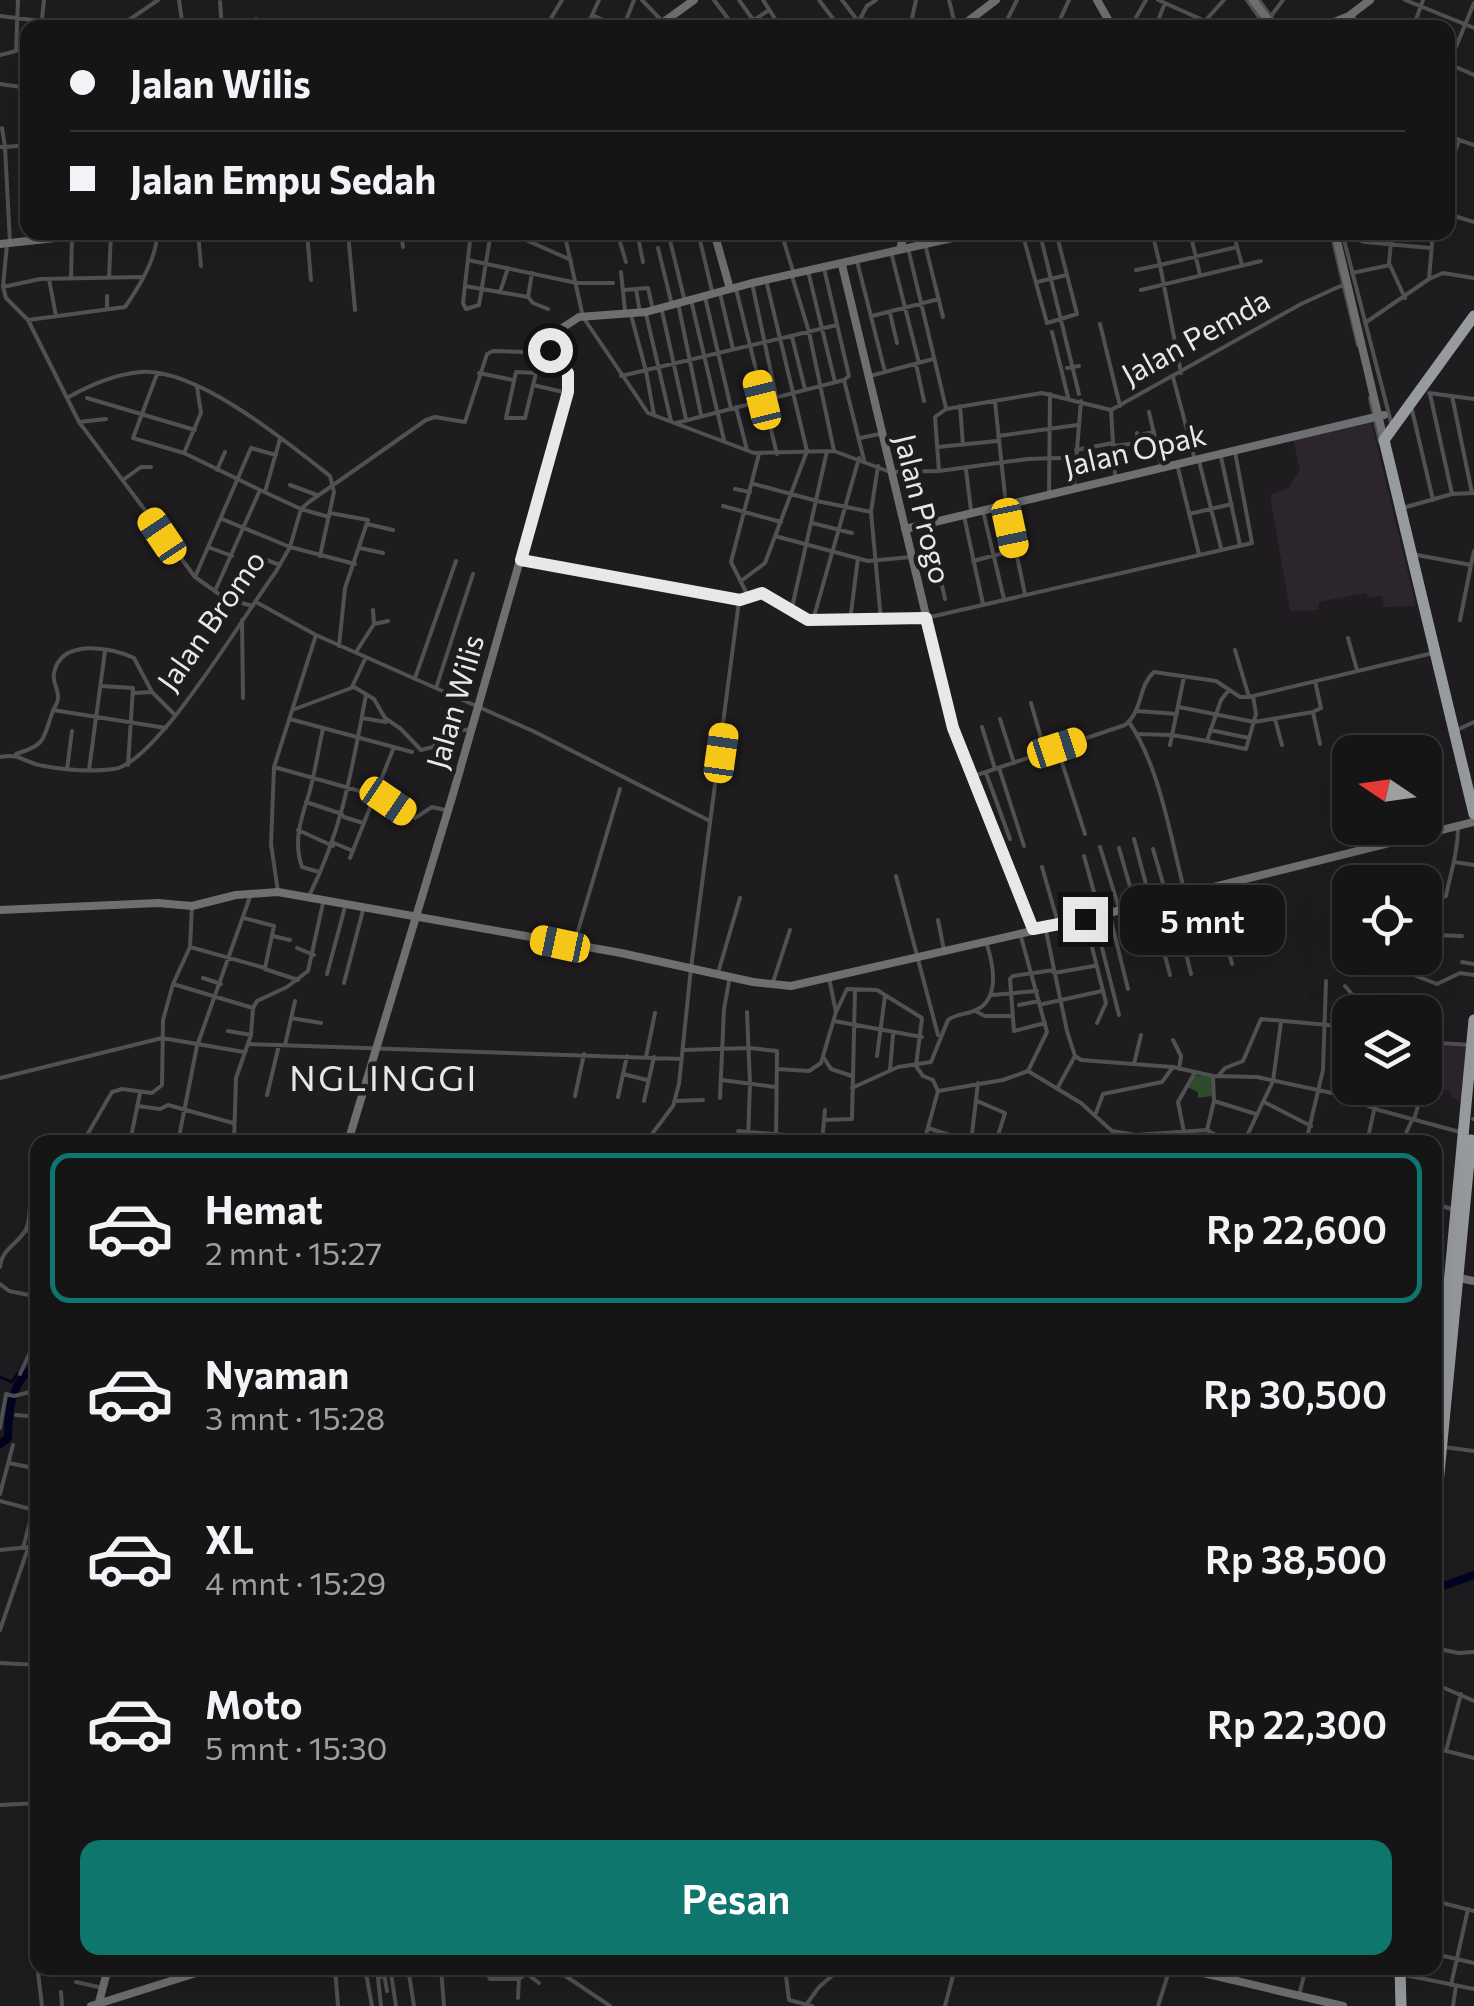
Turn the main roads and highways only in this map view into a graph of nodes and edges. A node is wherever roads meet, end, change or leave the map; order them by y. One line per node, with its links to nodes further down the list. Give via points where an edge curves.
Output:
1 (1473, 319): 2 (highway)
2 (1432, 374): 3 (highway); 3 (highway, via 1427,392)
3 (1406, 413): 4 (highway)
4 (1390, 437): 5 (highway); 5 (highway, via 1392,472)
5 (1415, 555): 6 (highway)
6 (1437, 653): 7 (highway); 8 (highway)
7 (1473, 781)
8 (1474, 818)
9 (1474, 1024): 10 (highway)
10 (1472, 1045): 11 (highway)
11 (1472, 1063): 14 (highway)
12 (1474, 1106): 13 (highway)
13 (1473, 1119): 14 (highway)
14 (1449, 1277): 15 (highway); 16 (highway)
15 (1442, 1354)
16 (1442, 1385)
17 (1398, 1975): 18 (highway)
18 (1398, 2006)

